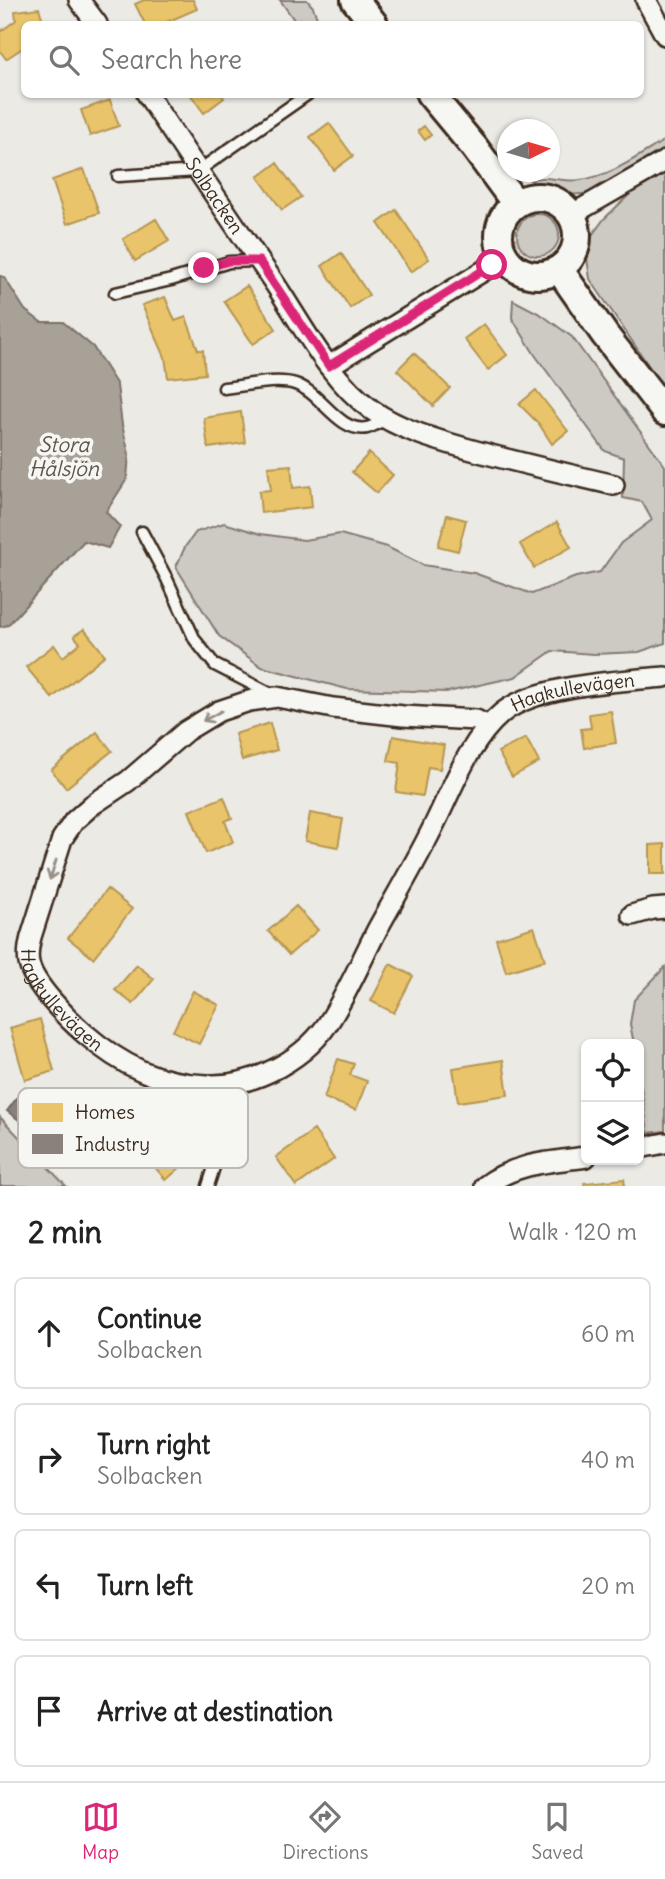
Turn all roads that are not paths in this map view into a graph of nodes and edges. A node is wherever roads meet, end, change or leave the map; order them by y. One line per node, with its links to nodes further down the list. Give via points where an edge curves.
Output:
1 (79, 0): 4 (street)
2 (355, 0): 5 (street)
3 (646, 0): 6 (street)
4 (95, 21)
5 (372, 21)
6 (665, 35)
7 (150, 98): 11 (street, Solbacken)
8 (302, 98): 11 (lane)
9 (433, 98): 13 (street)
10 (665, 161): 14 (street)
11 (198, 171): 12 (lane); 16 (street, Solbacken)
12 (118, 176)
13 (516, 204): 14 (street, via 547,199); 15 (street, via 500,230)
14 (571, 215): 17 (street, via 576,245)
15 (506, 257): 17 (street, via 530,274 545,275); 19 (street)
16 (259, 261): 18 (lane, via 229,261); 19 (street, Solbacken)
17 (559, 269): 21 (street)
18 (115, 293)
19 (329, 366): 22 (street, Solbacken, via 352,393)
20 (224, 387): 22 (lane, via 293,383 309,390 352,428 369,429)
21 (665, 412)
22 (386, 418): 23 (street, Solbacken, via 450,444)
23 (614, 485)
24 (142, 532): 26 (lane, via 195,640 215,665)
25 (665, 677): 27 (street, Hagkullevägen, via 553,691 518,702)
26 (277, 697): 27 (street, Hagkullevägen, via 333,708 476,720); 30 (street, Hagkullevägen, one-way to 30, via 219,711 186,731 74,821 62,839 28,949 33,974 66,1016 138,1070 168,1081 220,1086)
27 (488, 726): 30 (street, Hagkullevägen, via 331,1020 306,1048 273,1070)
28 (665, 908): 29 (street)
29 (632, 915)
30 (241, 1083): 31 (lane)
31 (239, 1088)
32 (665, 1143): 33 (street)
33 (644, 1147)
34 (581, 1158): 37 (street, via 528,1165)
35 (214, 1168): 36 (lane)
36 (208, 1186)
37 (485, 1186)

